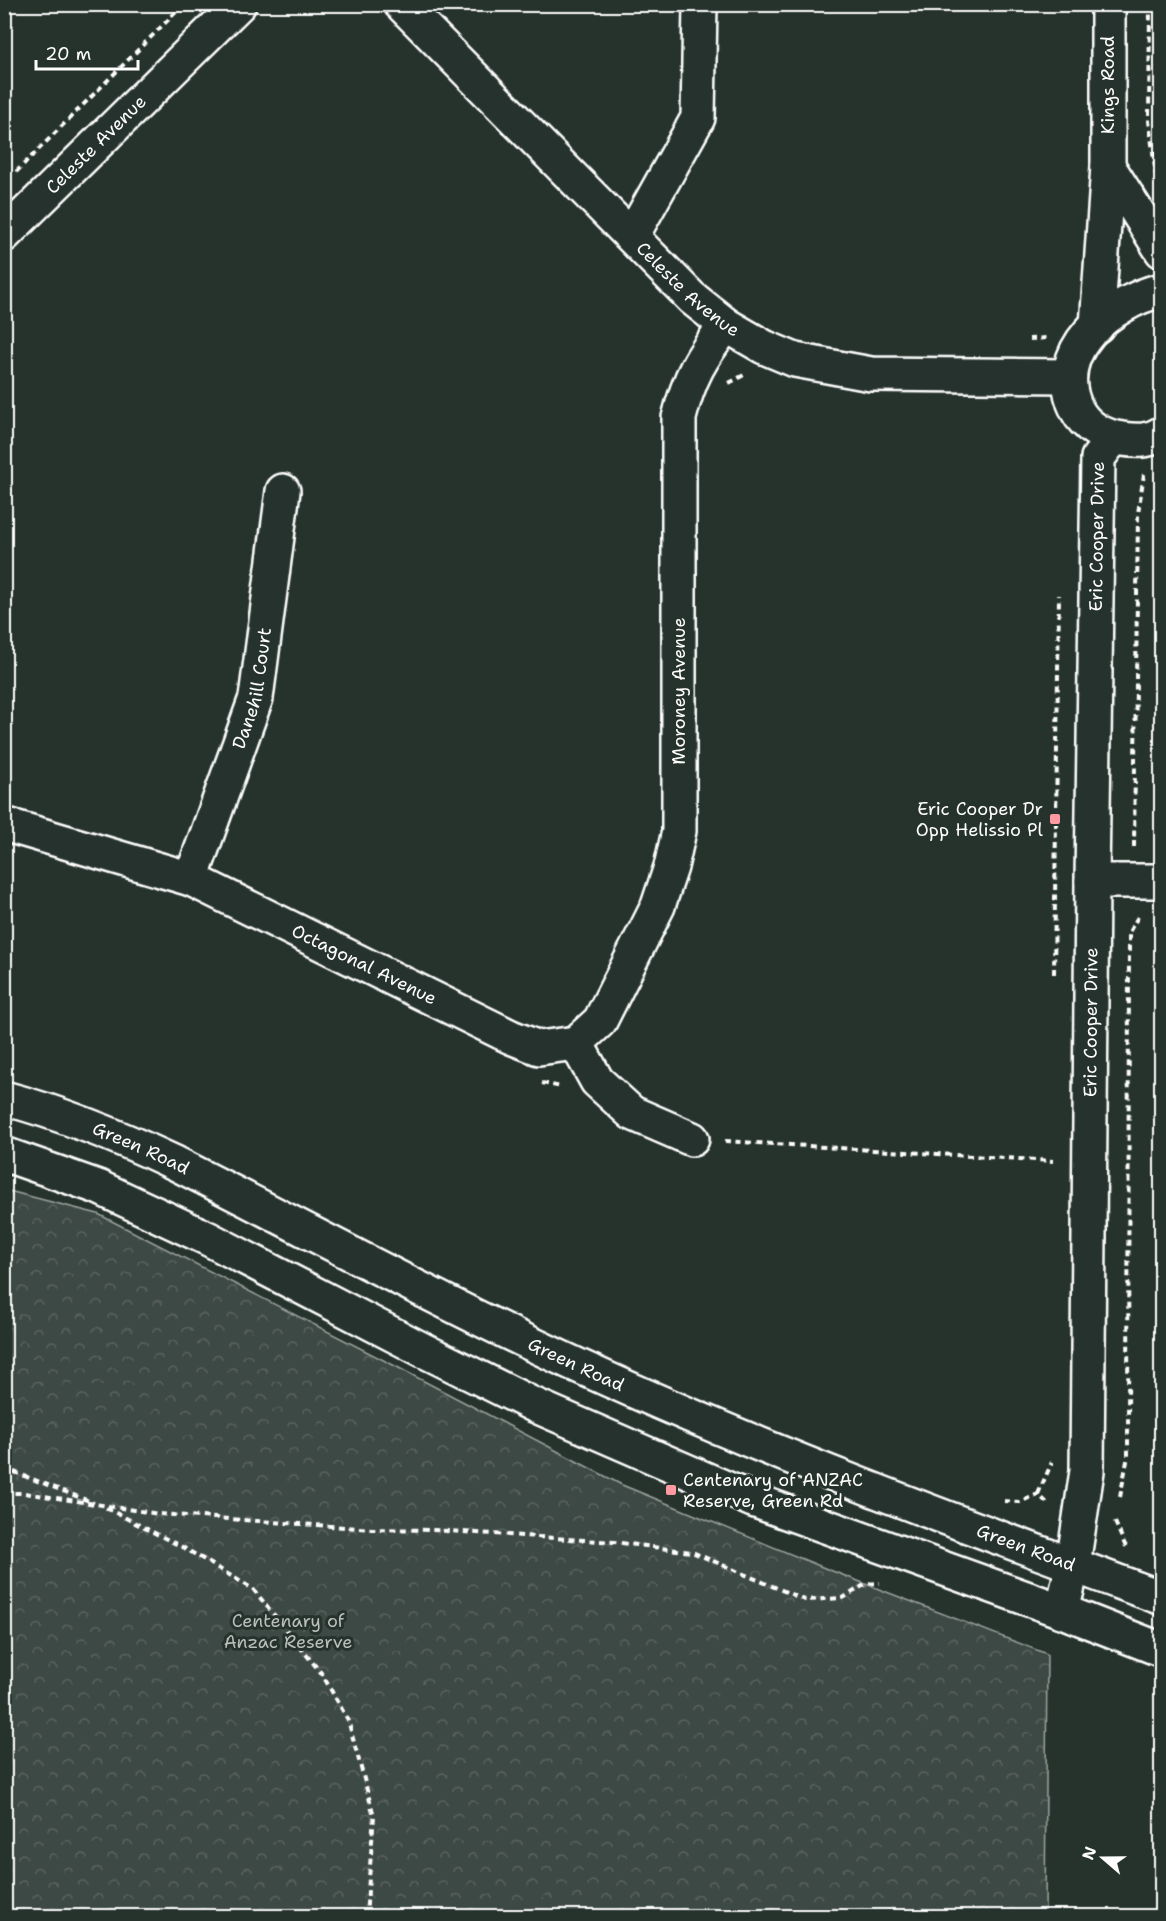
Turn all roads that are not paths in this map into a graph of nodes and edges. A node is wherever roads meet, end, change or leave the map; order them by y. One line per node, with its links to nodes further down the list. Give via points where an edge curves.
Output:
1 (239, 4): 6 (street, Celeste Avenue)
2 (400, 4): 7 (street, Celeste Avenue)
3 (700, 4): 7 (street, via 698,118)
4 (1108, 4): 5 (street, Kings Road)
5 (1108, 166): 8 (street); 11 (street, Kings Road)
6 (4, 235)
7 (632, 236): 10 (street, Celeste Avenue, via 692,298)
8 (1161, 251)
9 (1161, 290): 11 (street, via 1125,302)
10 (726, 325): 12 (street, Celeste Avenue, via 795,360 871,374); 20 (street, Moroney Avenue, via 694,371 679,418 677,840 658,906 600,1021)
11 (1097, 326): 12 (street, via 1080,343)
12 (1069, 376): 14 (street, via 1070,396 1080,415 1095,430)
13 (1159, 437): 14 (street, via 1134,441)
14 (1113, 438): 18 (street, Eric Cooper Drive, via 1098,458)
15 (283, 491): 17 (street, Danehill Court, via 256,698)
16 (4, 824): 17 (street, Octagonal Avenue)
17 (191, 879): 20 (street, Octagonal Avenue, via 511,1037 539,1048)
18 (1092, 881): 19 (street); 24 (street, Eric Cooper Drive, via 1087,1471)
19 (1147, 881)
20 (576, 1043): 22 (street, via 597,1081 632,1113)
21 (4, 1098): 24 (street, Green Road, via 134,1143 547,1351 717,1427)
22 (692, 1139)
23 (4, 1154): 26 (street, via 118,1196 532,1404 742,1495)
24 (1072, 1565): 25 (street, Green Road); 26 (street, Eric Cooper Drive)
25 (1161, 1598)
26 (1062, 1611): 27 (street)
27 (1161, 1650)

